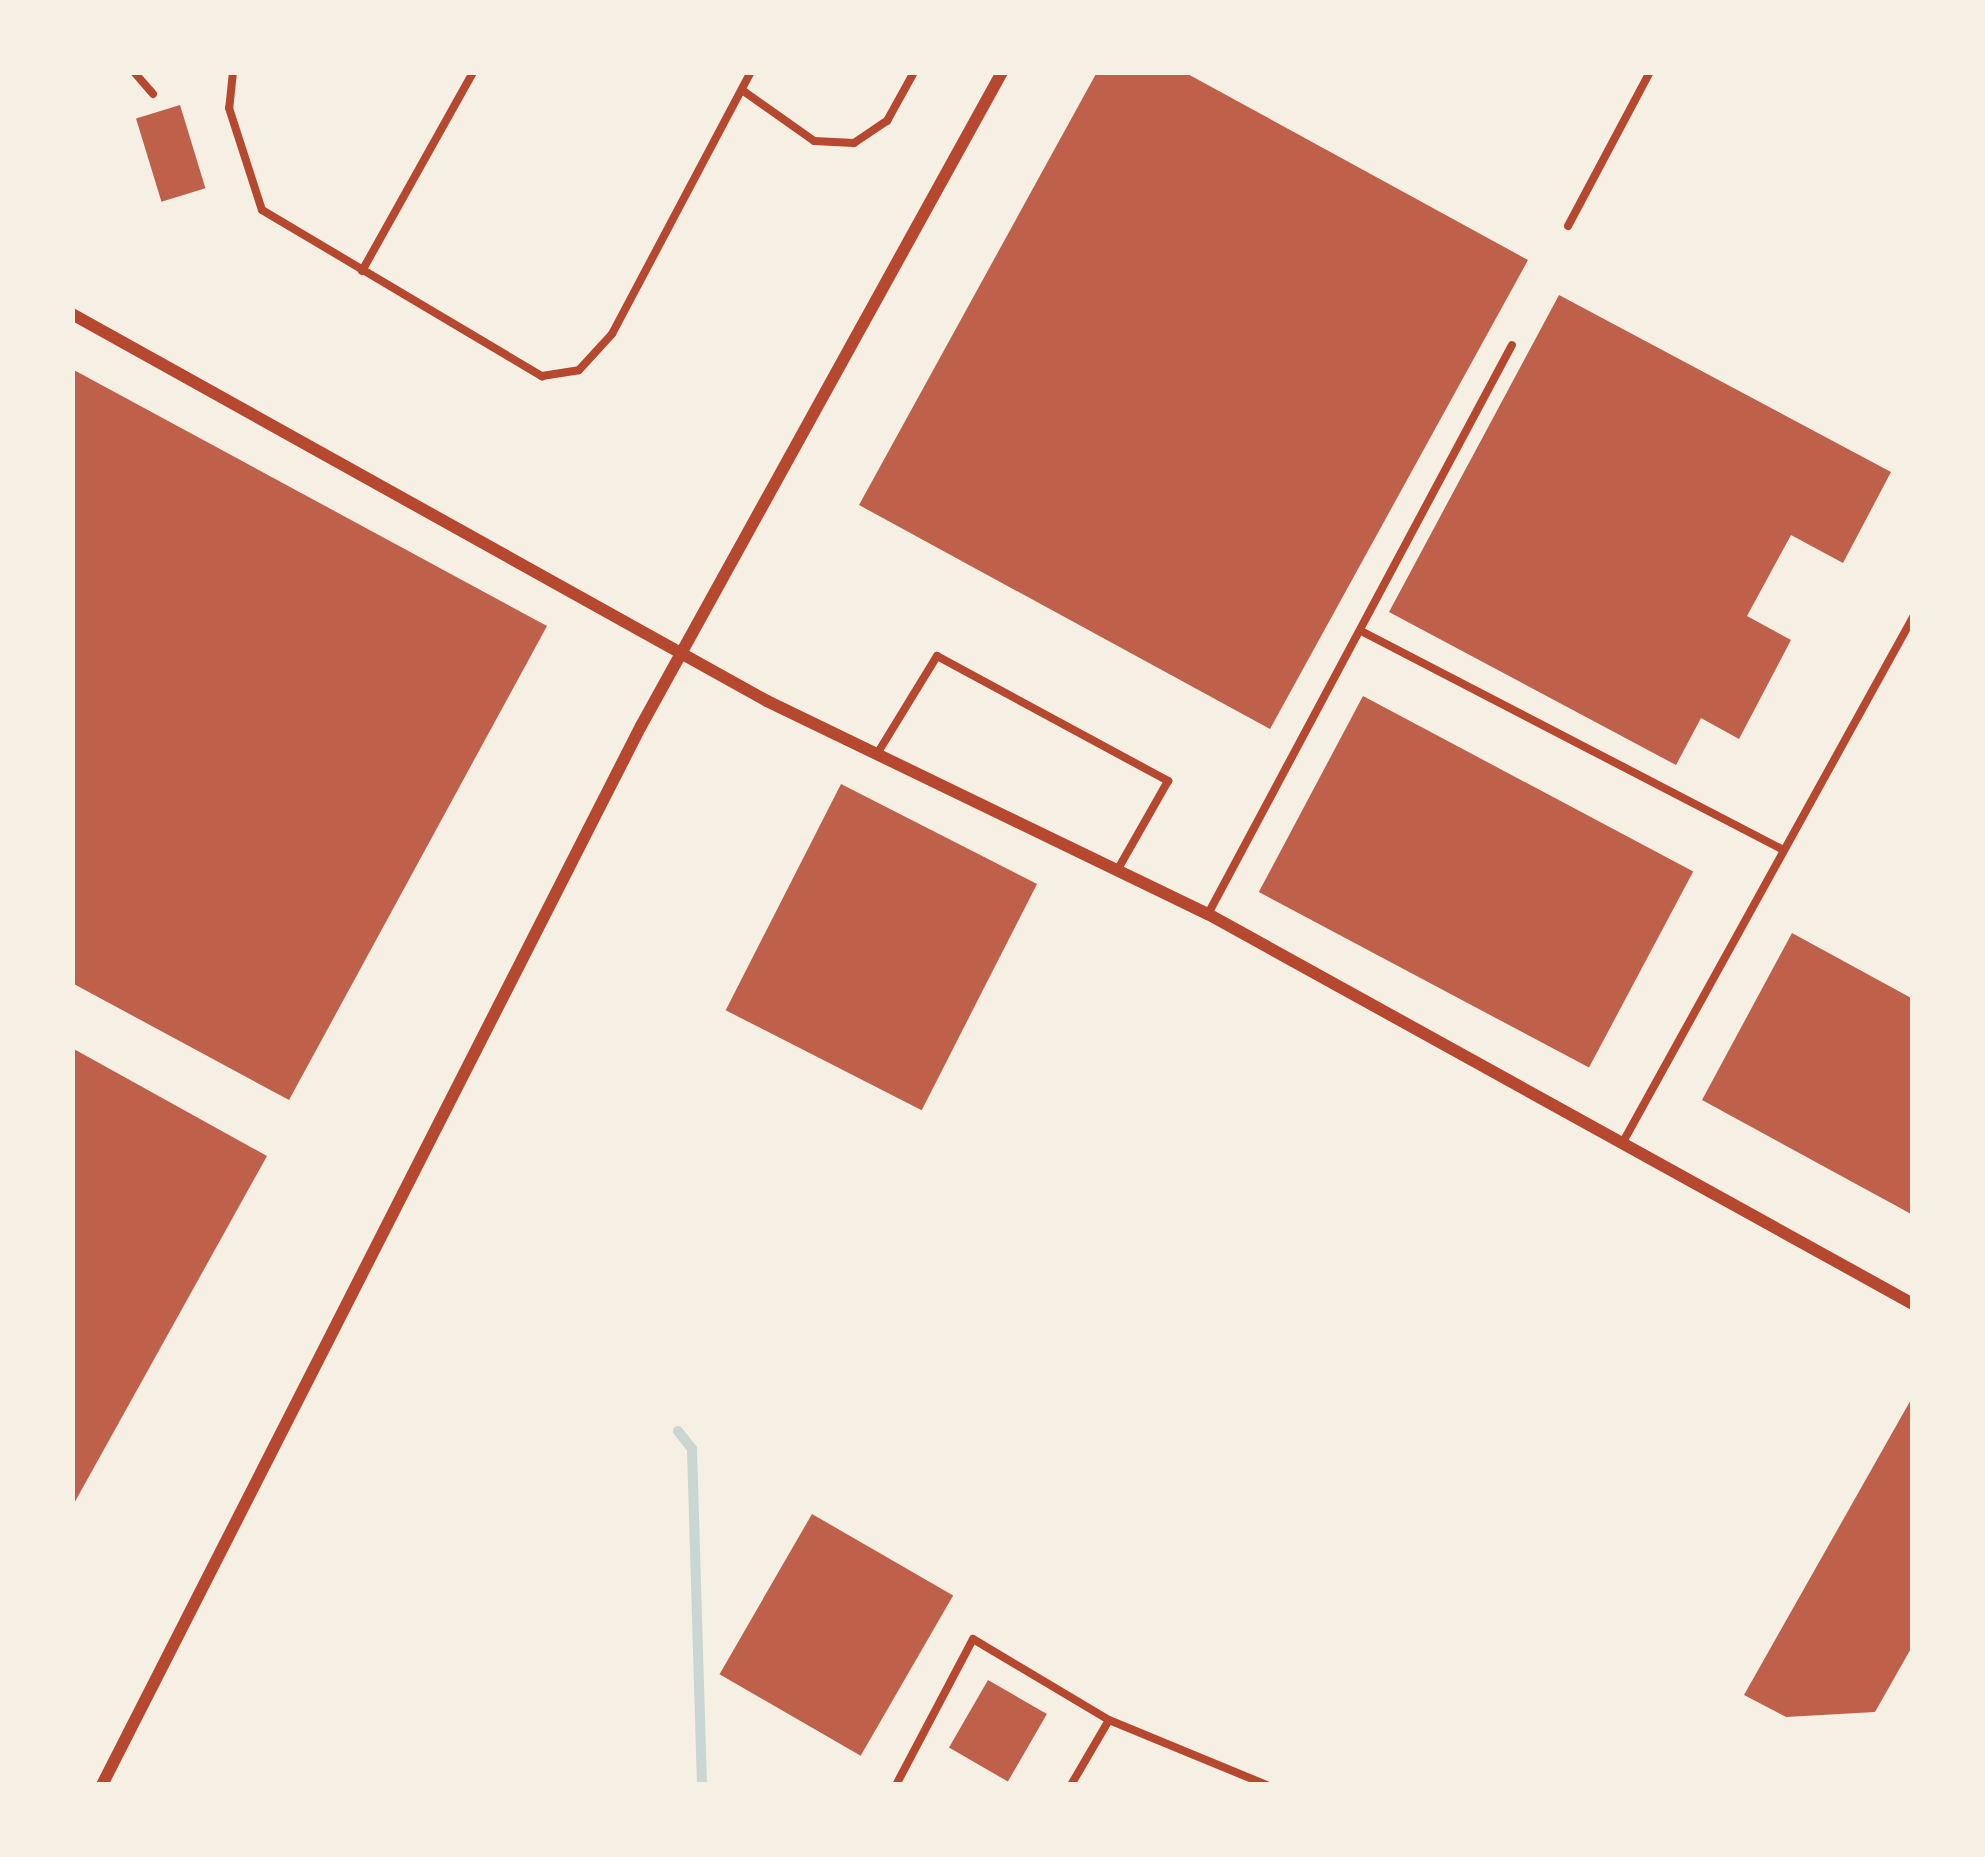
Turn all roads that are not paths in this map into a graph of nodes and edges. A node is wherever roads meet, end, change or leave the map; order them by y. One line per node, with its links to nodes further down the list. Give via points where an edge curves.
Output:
1 (134, 72): 9 (lane)
2 (232, 72): 11 (lane, via 229,108 262,210)
3 (473, 72): 11 (lane)
4 (751, 72): 8 (lane)
5 (914, 72): 8 (lane, via 887,121 854,142 814,141)
6 (1002, 72): 16 (street)
7 (1650, 72): 10 (lane)
8 (742, 91): 11 (lane, via 612,334 579,370 542,376)
9 (153, 94)
10 (1568, 226)
11 (362, 271)
12 (72, 314): 16 (street)
13 (1512, 345): 15 (lane)
14 (1913, 617): 18 (lane)
15 (1363, 632): 18 (lane); 20 (lane)
16 (682, 652): 17 (street); 24 (street)
17 (877, 754): 19 (street); 19 (lane, via 937,656 1168,782)
18 (1781, 849): 21 (lane)
19 (1117, 870): 20 (street)
20 (1208, 914): 21 (street)
21 (1623, 1142): 22 (street)
22 (1913, 1304)
23 (1108, 1720): 25 (lane, via 973,1639); 26 (lane); 27 (lane)
24 (102, 1785)
25 (896, 1785)
26 (1071, 1785)
27 (1267, 1785)

